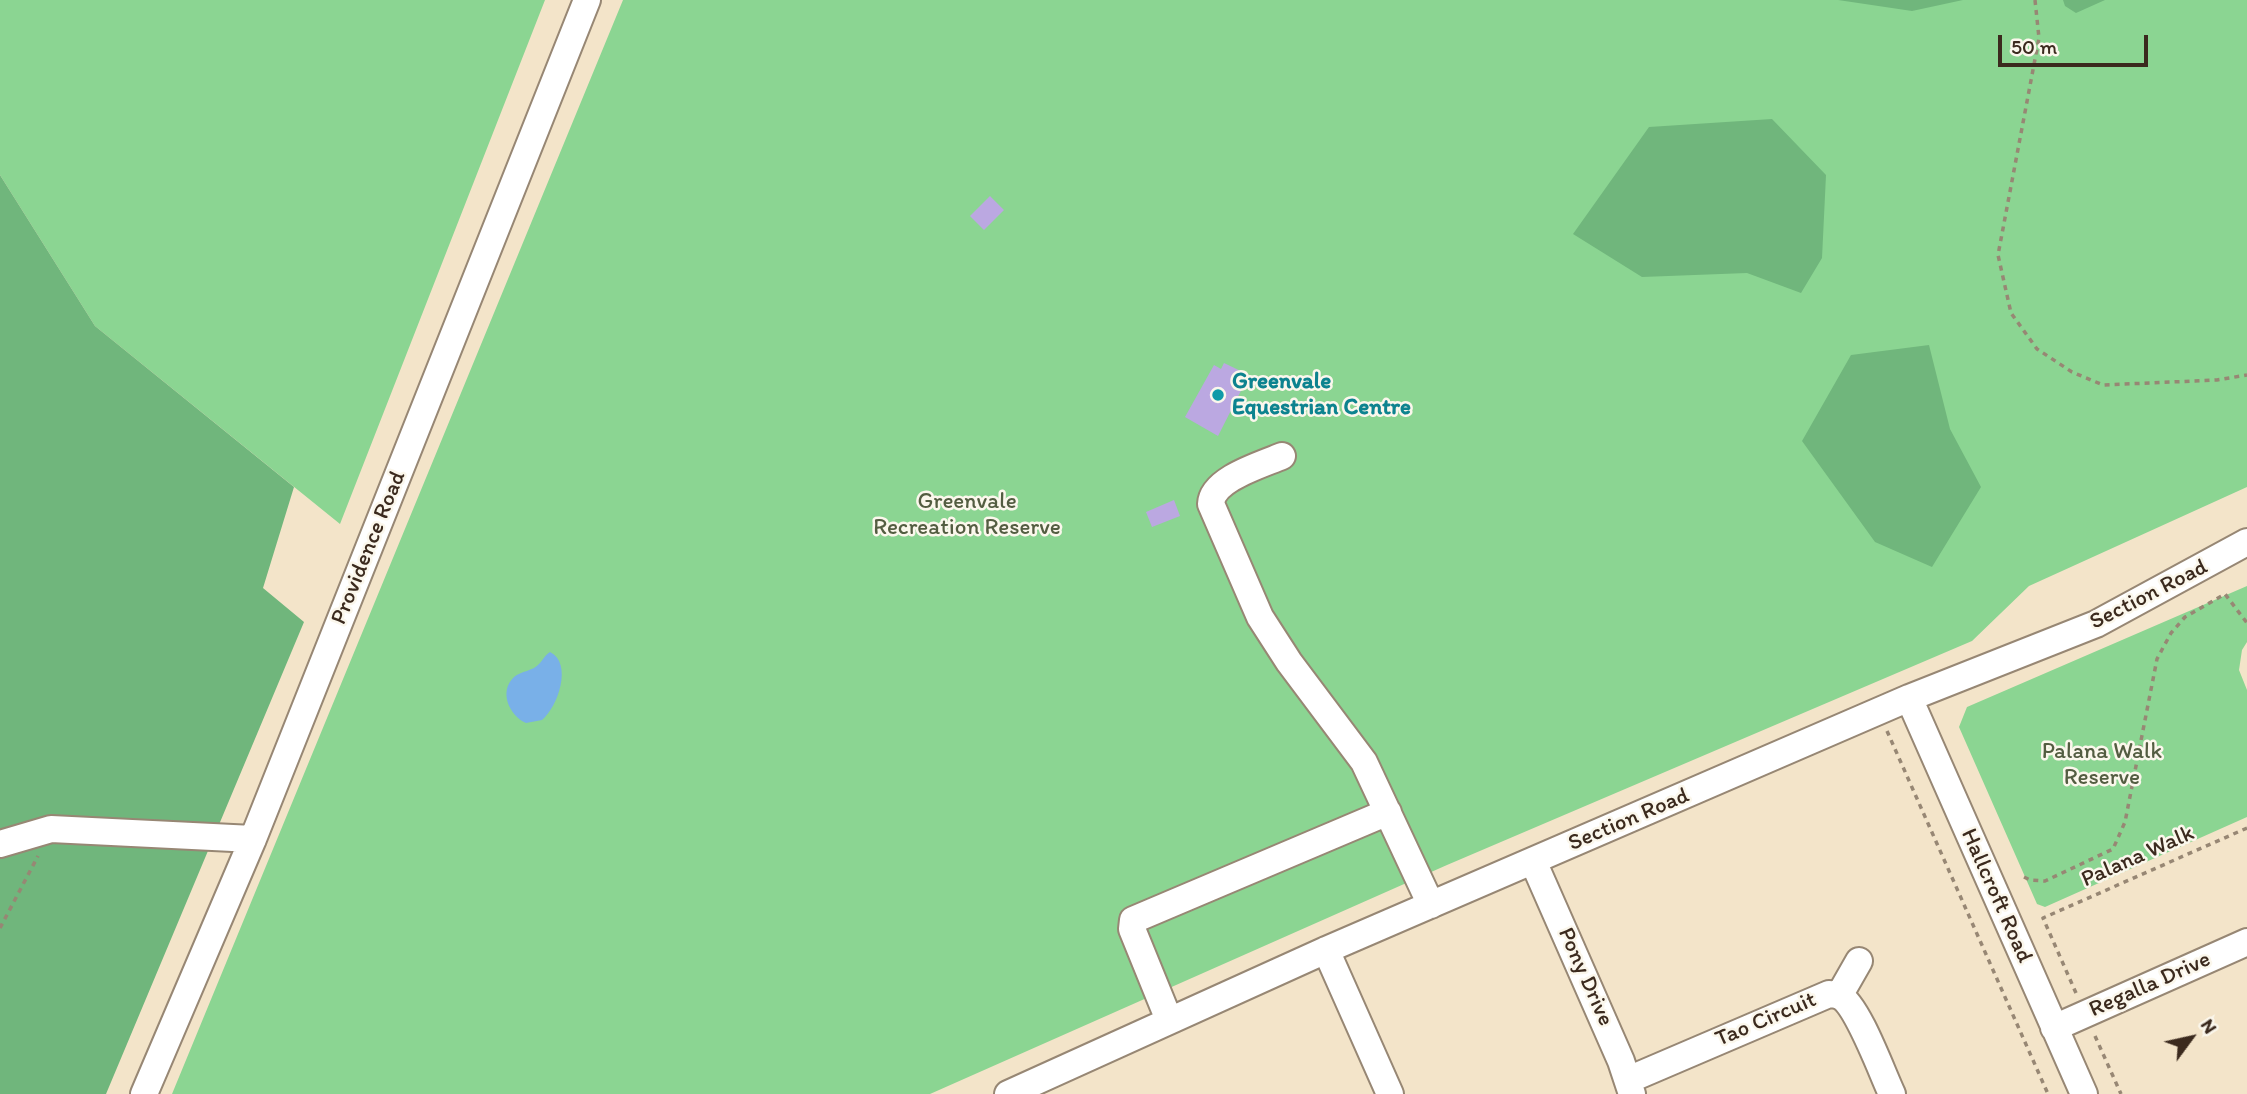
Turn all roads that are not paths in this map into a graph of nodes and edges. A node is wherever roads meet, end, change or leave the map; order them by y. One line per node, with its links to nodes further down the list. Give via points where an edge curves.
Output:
1 (587, 0): 6 (street, Providence Road)
2 (1282, 456): 5 (street, via 1226,481 1213,492 1211,504 1260,617 1364,762)
3 (2247, 542): 4 (street, Section Road, via 2096,624)
4 (1909, 698): 8 (street, Section Road); 15 (street, Hallcroft Road)
5 (1388, 812): 9 (street); 14 (street, via 1133,920 1132,929)
6 (253, 839): 7 (street, via 51,829); 17 (street, Providence Road)
7 (0, 844)
8 (1534, 861): 9 (street, Section Road); 16 (street, Pony Drive)
9 (1431, 905): 11 (street, Section Road)
10 (2247, 942): 15 (street, Regalla Drive)
11 (1325, 950): 14 (street, Section Road); 19 (street)
12 (1859, 961): 13 (street)
13 (1839, 996): 16 (street, Tao Circuit, via 1815,998); 20 (street, Tao Circuit, via 1857,1017)
14 (1169, 1020): 18 (street, Section Road)
15 (2054, 1028): 21 (street, Hallcroft Road)
16 (1630, 1087)
17 (144, 1094)
18 (1008, 1094)
19 (1390, 1094)
20 (1892, 1094)
21 (2084, 1094)

